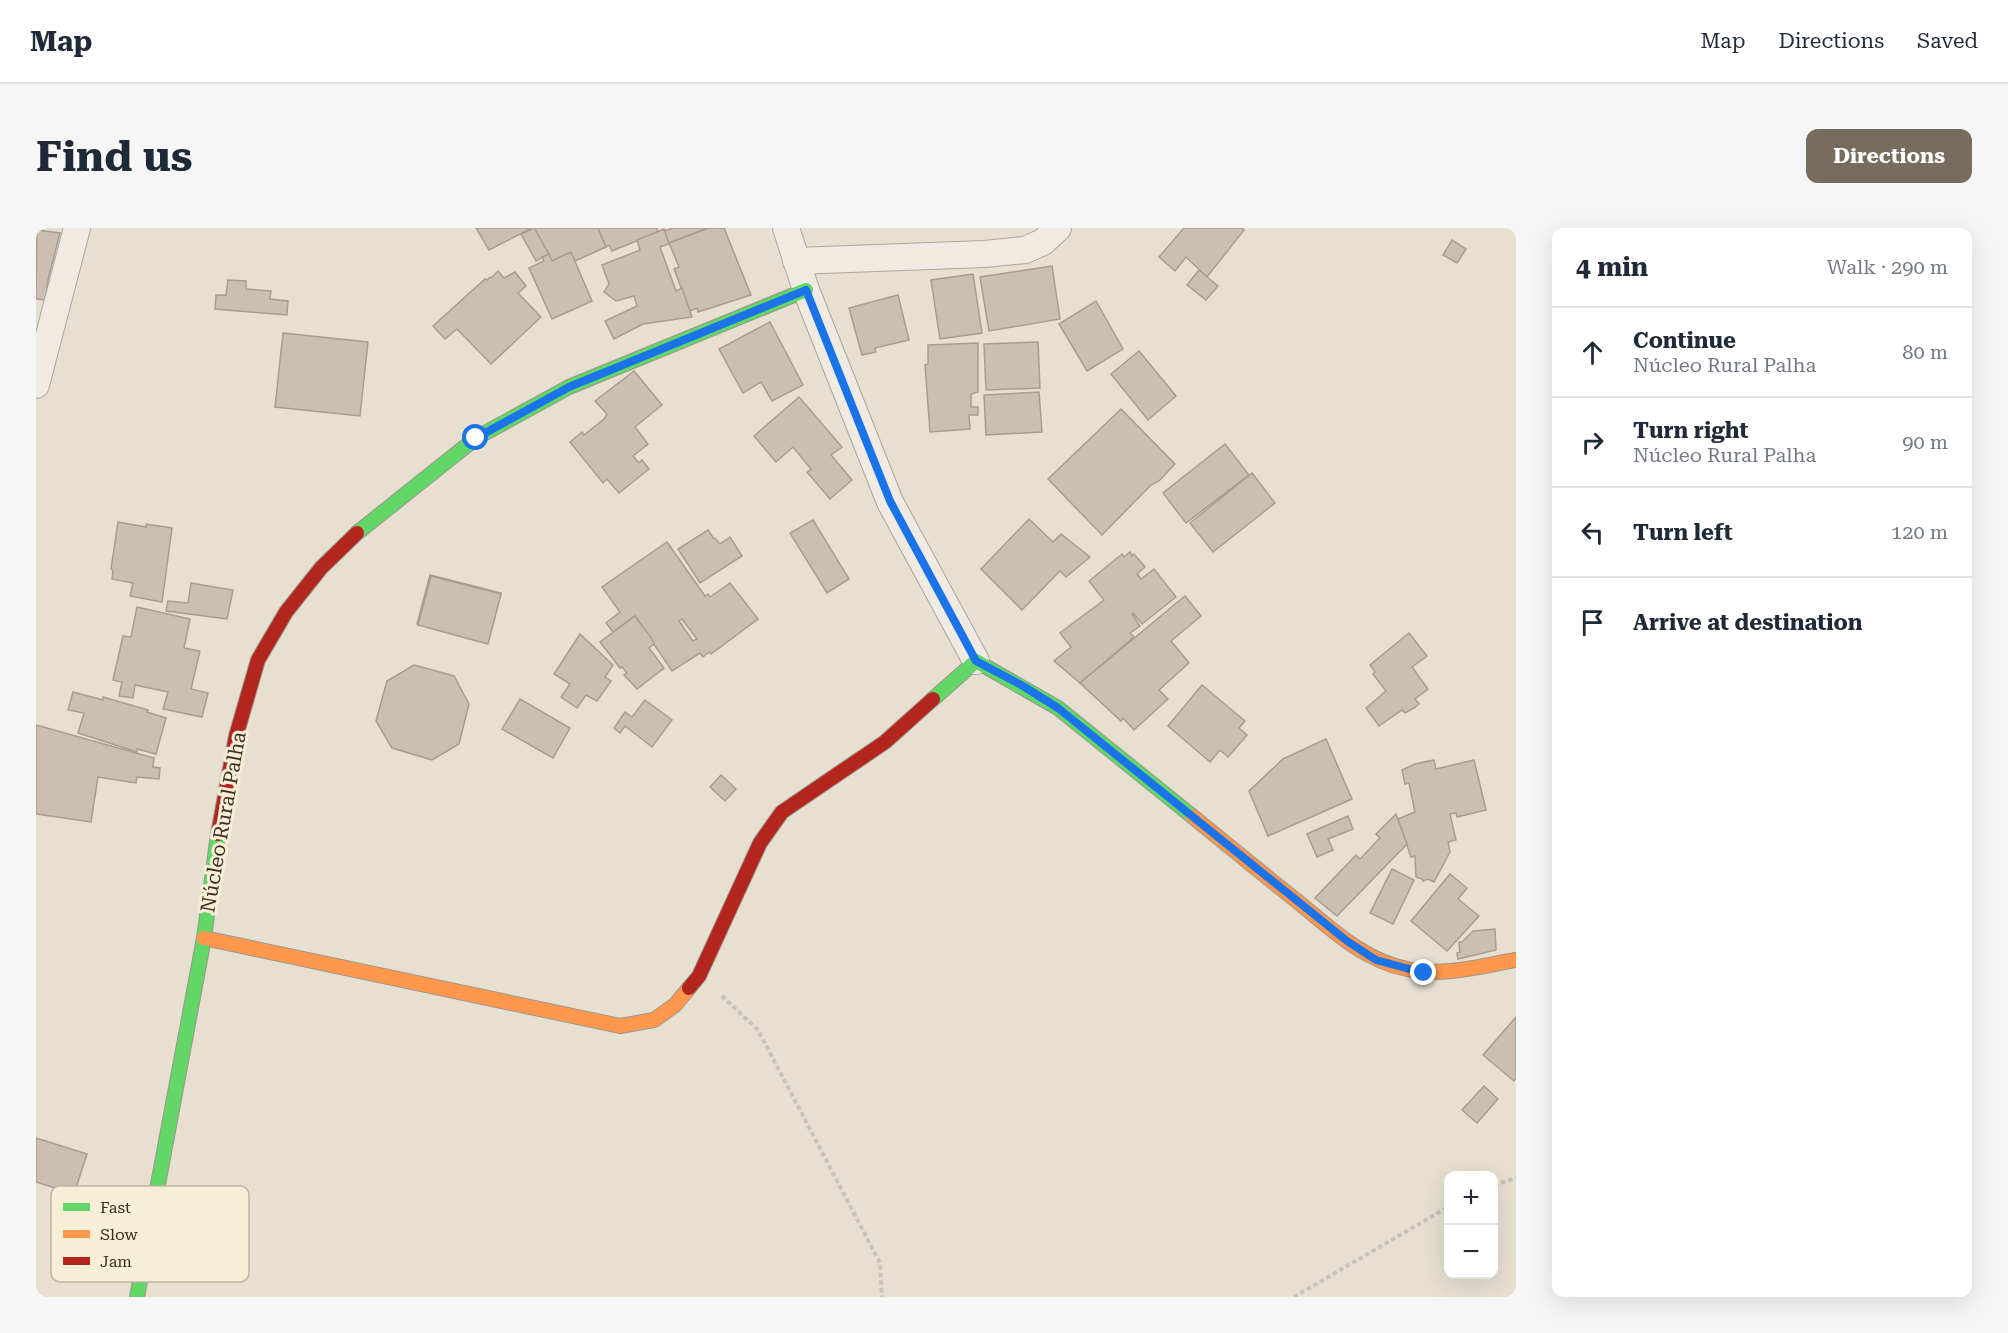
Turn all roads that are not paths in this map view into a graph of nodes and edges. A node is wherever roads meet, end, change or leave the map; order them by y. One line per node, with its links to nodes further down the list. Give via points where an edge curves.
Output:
1 (78, 228): 6 (street)
2 (786, 228): 4 (street)
3 (1058, 228): 4 (street, via 1043,242 1025,250)
4 (796, 261): 5 (street)
5 (806, 290): 7 (street, via 890,501); 8 (street, Núcleo Rural Palha, via 569,387 476,438 363,527 321,568 285,612 258,660 236,736 221,809)
6 (36, 385)
7 (976, 661): 8 (street, via 885,742 782,812 760,843 699,976 675,1005 654,1020 620,1026); 9 (street, via 1058,708 1347,941 1376,960 1424,973)
8 (204, 938): 10 (street, Núcleo Rural Palha)
9 (1516, 960)
10 (158, 1186)
11 (140, 1282): 12 (street, Núcleo Rural Palha)
12 (137, 1297)

